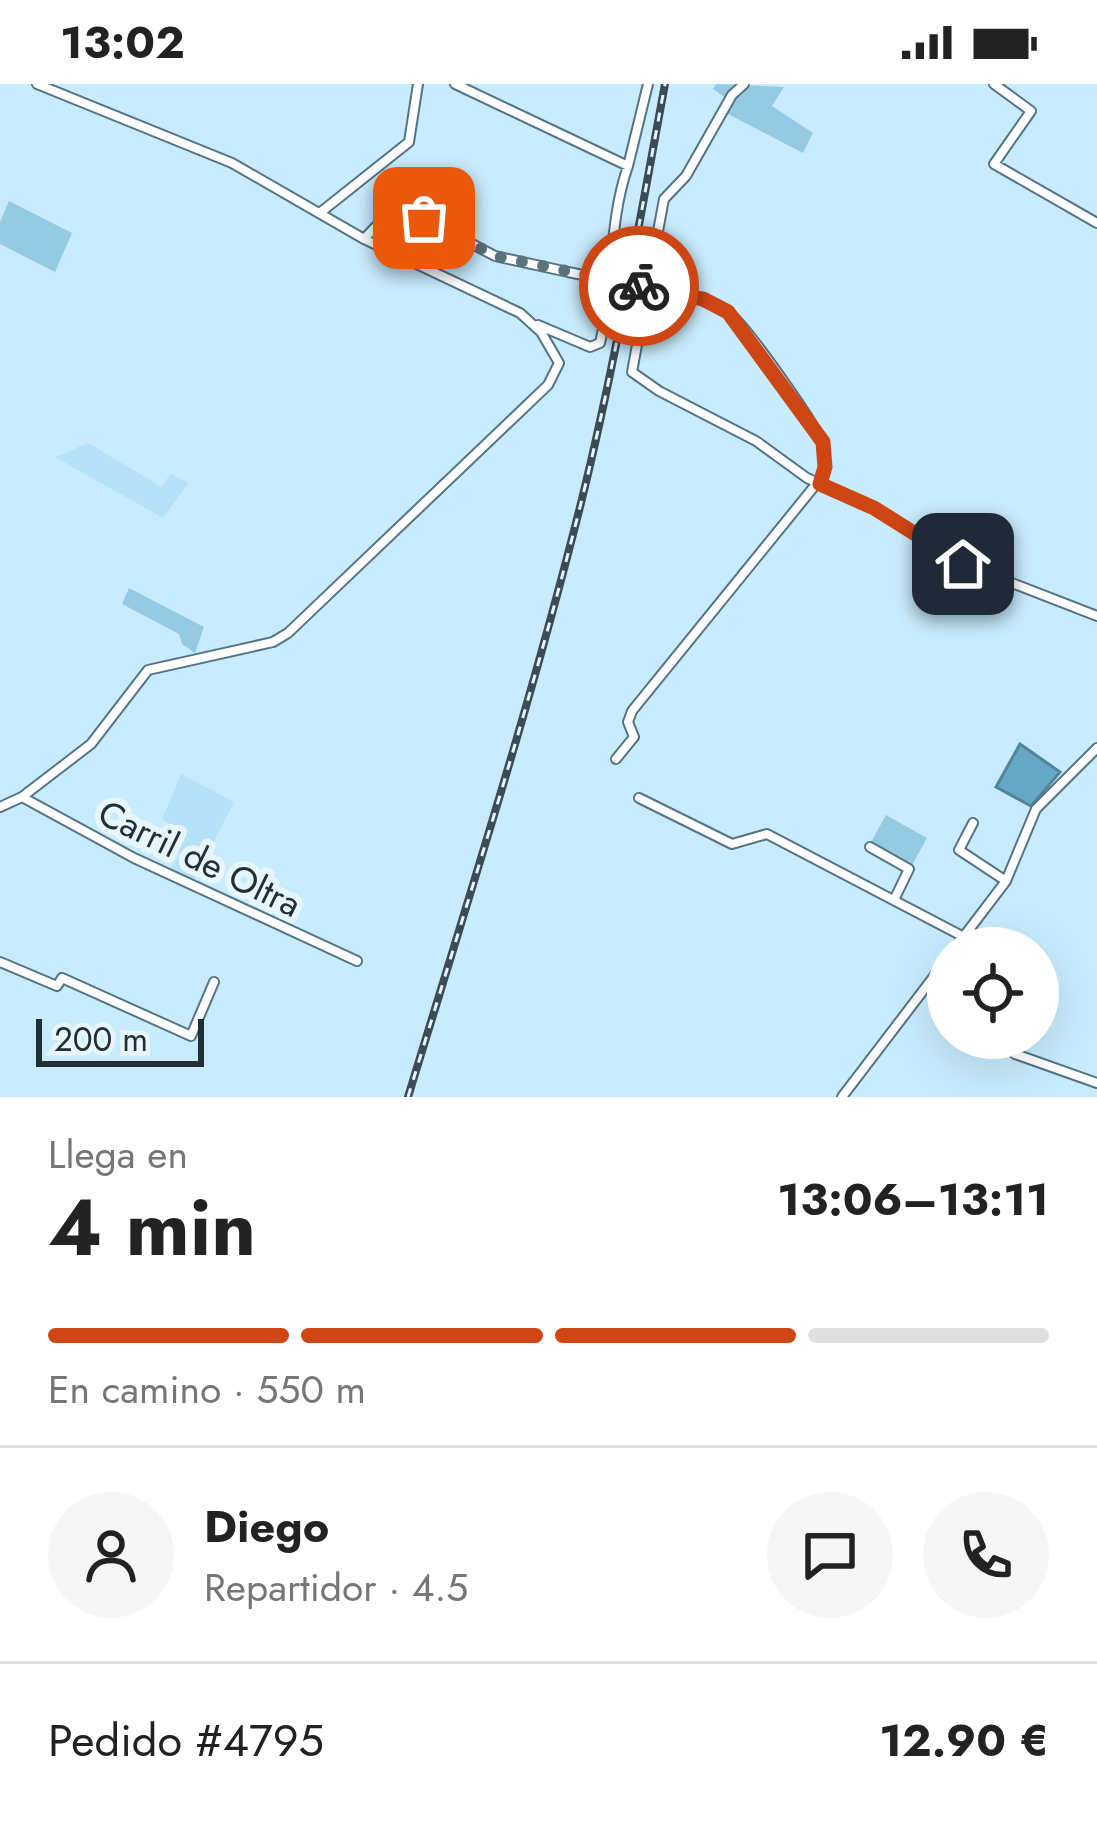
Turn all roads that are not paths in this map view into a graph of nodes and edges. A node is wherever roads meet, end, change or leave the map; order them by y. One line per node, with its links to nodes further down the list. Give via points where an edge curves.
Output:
1 (37, 84): 8 (street, via 232,163)
2 (418, 84): 8 (street, via 409,142)
3 (455, 84): 7 (street)
4 (648, 84): 7 (street)
5 (744, 84): 12 (street, via 664,199 631,368)
6 (994, 84): 9 (street, via 1031,111 994,164)
7 (628, 166): 11 (street, via 600,343 590,347)
8 (321, 212): 10 (street)
9 (1097, 224)
10 (364, 239): 11 (street); 12 (street, bridge, via 385,217 415,214 495,256 703,299 737,320 823,442)
11 (531, 322): 16 (street, via 557,355 548,385 288,633 148,670 91,744)
12 (818, 483): 13 (street, via 963,564); 15 (street, via 632,711 634,737)
13 (1097, 616)
14 (1097, 748): 21 (street, via 1032,814)
15 (616, 759)
16 (22, 797): 18 (street); 25 (street, Carril de Oltra)
17 (639, 798): 22 (street, via 732,844 767,834)
18 (0, 807)
19 (974, 823): 21 (street, via 959,850)
20 (870, 847): 22 (street, via 910,869)
21 (1006, 881): 24 (street)
22 (894, 900): 23 (street)
23 (945, 927)
24 (972, 927)
25 (357, 961)
26 (0, 962): 27 (street, via 57,986 62,978 191,1036)
27 (214, 982)
28 (927, 993): 31 (street)
29 (1029, 1059): 30 (street)
30 (1097, 1083)
31 (842, 1097)

